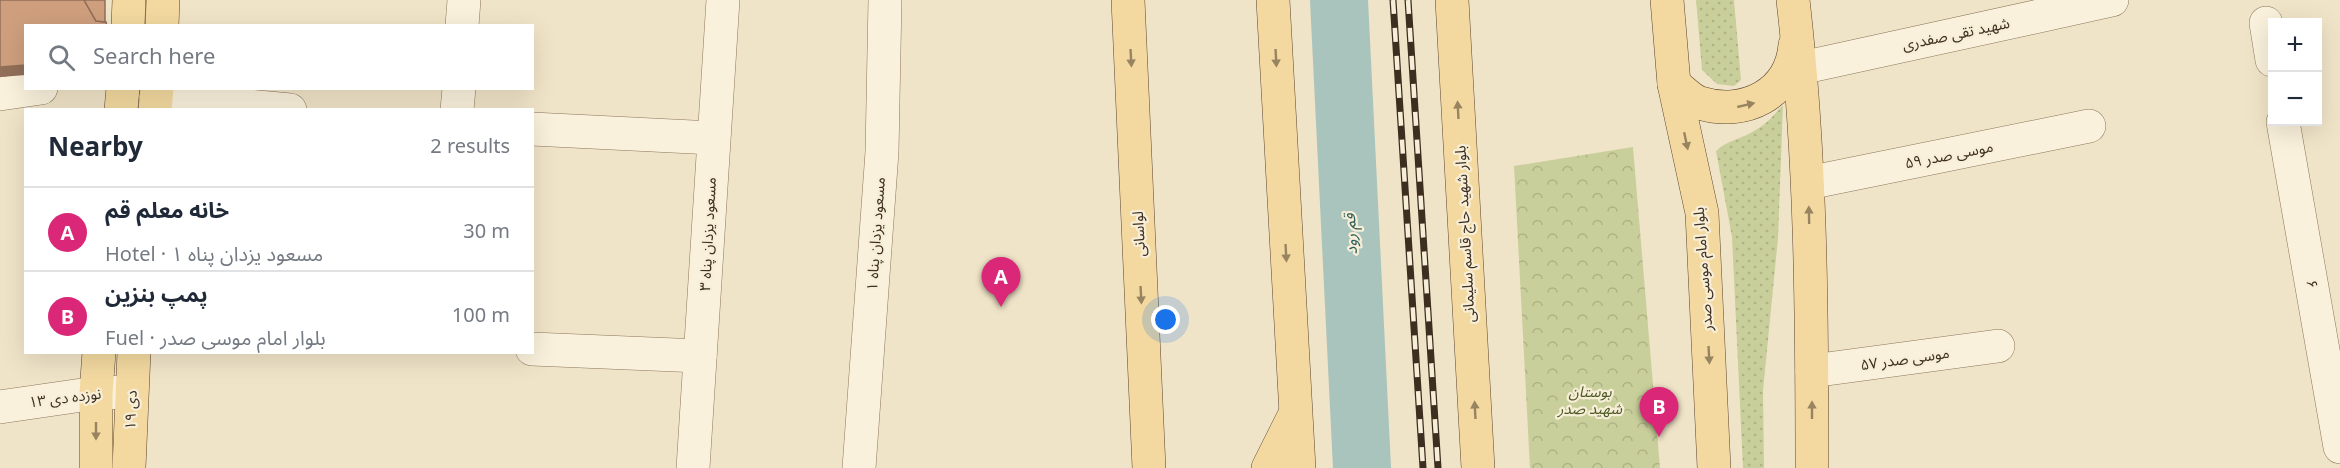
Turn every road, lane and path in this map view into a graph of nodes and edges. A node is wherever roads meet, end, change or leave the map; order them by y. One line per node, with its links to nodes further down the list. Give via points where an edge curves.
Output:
1 (129, 0): 13 (main road)
2 (163, 0): 14 (main road)
3 (464, 0): 15 (street)
4 (723, 0): 30 (street, ۳ مسعود یزدان پناه)
5 (885, 0): 46 (street, ۱ مسعود یزدان پناه, via 882,152)
6 (1128, 0): 47 (main road, لواسانی, one-way to 47)
7 (1273, 0): 41 (main road, one-way to 41)
8 (1452, 0): 50 (main road, بلوار شهید حاج قاسم سلیمانی, one-way to 8)
9 (1667, 0): 18 (main road, بلوار امام موسی صدر)
10 (2112, 0): 17 (street, شهید تقی صفدری)
11 (1795, 15): 17 (main road); 18 (main road, one-way to 11, via 1697,102 1716,107 1726,109 1755,102 1779,85 1794,59)
12 (2266, 23): 16 (street)
13 (128, 24)
14 (162, 24)
15 (462, 24)
16 (2268, 35)
17 (1801, 68): 31 (main road)
18 (1674, 84): 51 (main road, بلوار امام موسی صدر, one-way to 51, via 1702,213)
19 (27, 90): 22 (street)
20 (123, 90): 24 (main road)
21 (459, 90): 26 (street)
22 (0, 94)
23 (156, 98): 25 (street)
24 (121, 108)
25 (268, 108)
26 (458, 108)
27 (2089, 126): 31 (street, موسی صدر ۵۹)
28 (2284, 126): 42 (street, ۶)
29 (534, 129): 30 (street)
30 (713, 138): 36 (street, ۳ مسعود یزدان پناه)
31 (1808, 183): 37 (main road, one-way to 31)
32 (1998, 346): 37 (street, موسی صدر ۵۷)
33 (534, 349): 36 (street)
34 (99, 354): 39 (main road)
35 (134, 354): 38 (main road, ۱۹ دی)
36 (700, 356): 45 (street, ۳ مسعود یزدان پناه)
37 (1812, 371): 52 (main road, one-way to 37)
38 (131, 392): 39 (street, نوزده دی ۱۳); 44 (main road, ۱۹ دی)
39 (96, 393): 40 (street, نوزده دی ۱۳); 43 (main road, one-way to 43)
40 (0, 407)
41 (1295, 414): 48 (main road); 49 (main road)
42 (2340, 447)
43 (96, 468)
44 (129, 468)
45 (693, 468)
46 (859, 468)
47 (1149, 468)
48 (1268, 468)
49 (1299, 468)
50 (1478, 468)
51 (1713, 468)
52 (1812, 468)

